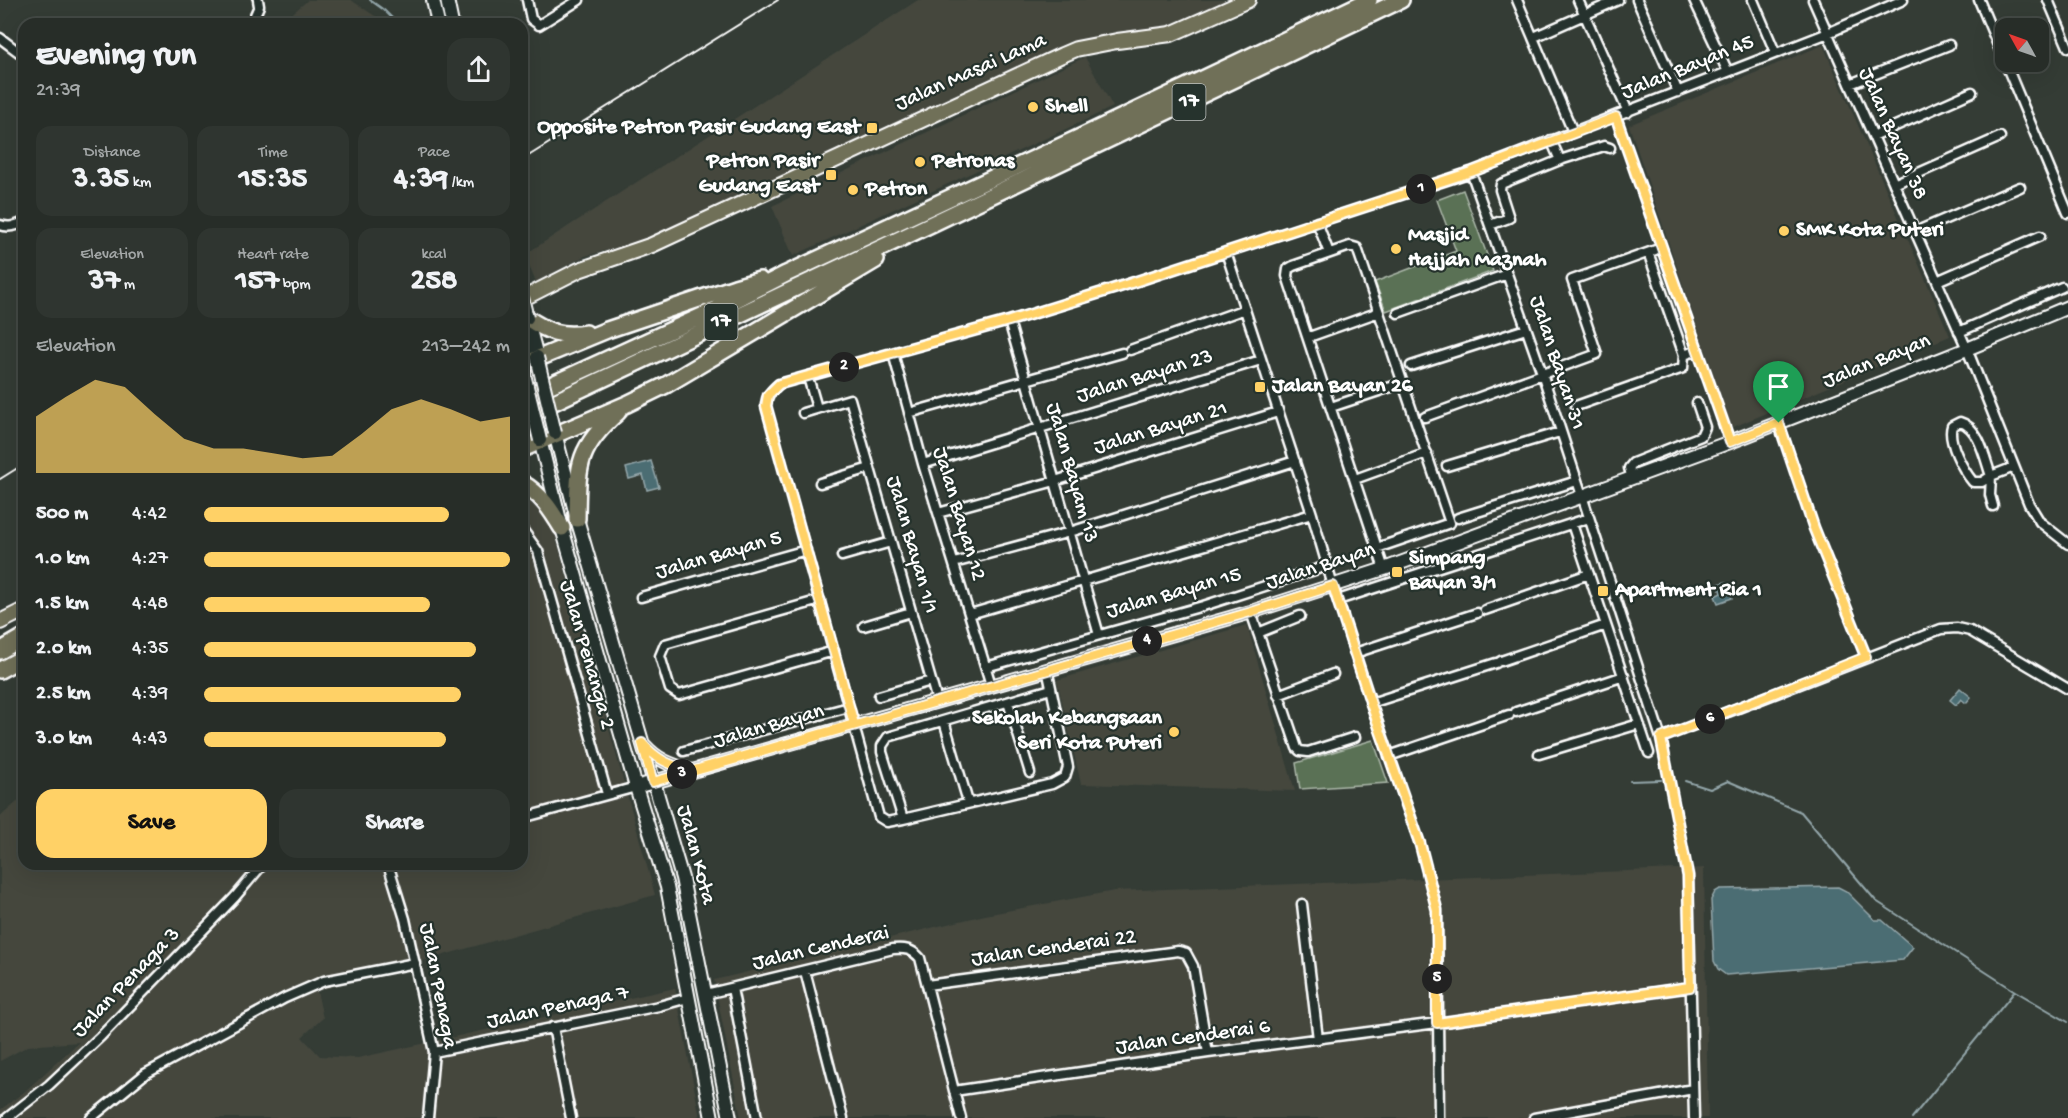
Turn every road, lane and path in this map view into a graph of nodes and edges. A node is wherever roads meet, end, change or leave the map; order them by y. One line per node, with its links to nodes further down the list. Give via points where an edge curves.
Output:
1 (258, 0): 21 (street)
2 (427, 0): 22 (main road)
3 (433, 0): 23 (main road)
4 (447, 0): 24 (main road)
5 (527, 0): 6 (street, via 531,19 539,25)
6 (579, 0)
7 (1247, 0): 63 (main road, Jalan Masai Lama, via 1171,34 1117,41 1062,55 651,245 579,270)
8 (1369, 0): 59 (highway, 17)
9 (1401, 0): 52 (highway, 17)
10 (1517, 0): 26 (street)
11 (1578, 0): 20 (street)
12 (1618, 0): 20 (street)
13 (1637, 0): 34 (street)
14 (1694, 0): 32 (street)
15 (1753, 0): 31 (street)
16 (1813, 0): 25 (street, Jalan Bayan 38)
17 (1903, 0): 25 (street, Jalan Bayan 45)
18 (1978, 0): 47 (street)
19 (2048, 0): 29 (street)
20 (1585, 15): 26 (street); 36 (street)
21 (254, 18)
22 (435, 18)
23 (436, 18)
24 (451, 18)
25 (1828, 33): 31 (street, Jalan Bayan 45); 33 (street, Jalan Bayan 38)
26 (1534, 37): 38 (street)
27 (0, 38): 30 (street)
28 (1948, 45): 33 (street)
29 (2068, 47)
30 (18, 52)
31 (1775, 52): 32 (street, Jalan Bayan 45)
32 (1728, 72): 34 (street, Jalan Bayan 45)
33 (1850, 84): 39 (street, Jalan Bayan 38)
34 (1677, 93): 36 (street, Jalan Bayan 45)
35 (1972, 93): 39 (street)
36 (1628, 112): 37 (street, Jalan Bayan 45)
37 (1616, 117): 38 (street, Jalan Bayan 45); 55 (street)
38 (1573, 132): 41 (street, Jalan Bayan 45)
39 (1873, 136): 45 (street, Jalan Bayan 38)
40 (2000, 137): 45 (street)
41 (1551, 140): 43 (street); 44 (street, Jalan Bayan 45)
42 (1610, 148): 43 (street, via 1604,146)
43 (1560, 160): 51 (street, via 1501,184 1509,218)
44 (1471, 172): 48 (street, Jalan Bayan 45); 51 (street, Jalan Bayan 31)
45 (1894, 184): 53 (street, Jalan Bayan 38)
46 (2020, 187): 53 (street)
47 (2068, 213)
48 (1317, 222): 56 (street, Jalan Bayan 45); 57 (street)
49 (0, 225): 50 (street)
50 (18, 225)
51 (1490, 225): 60 (street, Jalan Bayan 31)
52 (921, 229): 90 (highway, via 886,254); 97 (highway, 17)
53 (1915, 232): 61 (street, Jalan Bayan 38)
54 (2040, 236): 61 (street)
55 (1661, 248): 76 (street); 83 (street, via 1572,280 1597,354)
56 (1226, 252): 65 (street); 69 (street, Jalan Bayan 45)
57 (1329, 253): 66 (street, via 1357,248); 74 (street, via 1288,269 1287,276)
58 (1649, 255): 78 (street)
59 (786, 274): 72 (highway); 88 (highway, 17)
60 (1507, 274): 67 (street); 71 (street, Jalan Bayan 31)
61 (1937, 281): 73 (street, Jalan Bayan 38)
62 (2062, 287): 73 (street)
63 (528, 296)
64 (2068, 307): 75 (main road, Jalan Bayan)
65 (1245, 309): 80 (street); 85 (street, via 1126,351)
66 (1379, 312): 74 (street); 86 (street)
67 (1398, 313)
68 (528, 319): 72 (highway, via 557,334)
69 (1009, 321): 77 (street, Jalan Bayan 45); 85 (street, Jalan Bayam 13)
70 (528, 322): 79 (main road, Jalan Kota)
71 (1526, 329): 82 (street); 83 (street, Jalan Bayan 31)
72 (607, 330): 79 (highway)
73 (1959, 332): 75 (street, Jalan Bayan 38)
74 (1309, 337): 92 (street)
75 (1967, 349): 99 (main road, Jalan Bayan); 110 (street, Jalan Bayan 38)
76 (1698, 350): 78 (street); 104 (street)
77 (893, 353): 84 (street, Jalan Bayan 45); 94 (street, Jalan Bayan 12)
78 (1684, 355): 91 (street, via 1683,368)
79 (537, 357): 81 (highway); 102 (main road, Jalan Kota, bridge)
80 (1261, 360): 95 (street); 100 (street, Jalan Bayan 23)
81 (528, 362)
82 (1411, 366)
83 (1542, 373): 98 (street); 101 (street, Jalan Bayan 31)
84 (807, 376): 93 (street); 133 (street, Jalan Bayan 45, via 779,384 768,395 766,406)
85 (1026, 380): 94 (street); 100 (street, Jalan Bayam 13)
86 (1403, 383): 92 (street); 106 (street)
87 (528, 390): 103 (main road, Jalan Kota, bridge)
88 (528, 395)
89 (1697, 403): 114 (street, via 1705,427 1701,436 1633,463 1629,468)
90 (627, 404): 102 (highway); 125 (highway, via 592,437 585,451 580,465)
91 (1576, 406)
92 (1331, 407): 113 (street)
93 (817, 408): 96 (street); 111 (street, Jalan Bayan 1/1, via 850,399)
94 (909, 412): 108 (street, Jalan Bayan 12)
95 (1278, 412): 107 (street); 115 (street, Jalan Bayan 21)
96 (803, 413)
97 (528, 414)
98 (1425, 417)
99 (1779, 423): 104 (main road, Jalan Bayan); 158 (street, via 1814,528)
100 (1040, 429): 108 (street, Jalan Bayan 23); 115 (street, Jalan Bayam 13)
101 (1560, 432): 109 (street); 116 (street, Jalan Bayan 31)
102 (555, 434): 103 (highway); 125 (main road, Jalan Kota)
103 (540, 440): 105 (highway); 127 (main road, Jalan Kota)
104 (1730, 442): 114 (main road, Jalan Bayan)
105 (528, 446)
106 (1427, 453): 113 (street); 132 (street, via 1450,523)
107 (1294, 461): 122 (street); 128 (street)
108 (922, 464): 121 (street, Jalan Bayan 12)
109 (1447, 466)
110 (2014, 467): 112 (street); 131 (street, Jalan Bayan 38, via 2040,522)
111 (870, 468): 117 (street); 130 (street, Jalan Bayan 1/1)
112 (1991, 476): 112 (street, via 1973,482 1965,472 1952,441 1952,426 1960,422 1974,431); 120 (street)
113 (1355, 478): 132 (street)
114 (1632, 479): 119 (main road, Jalan Bayan)
115 (1055, 481): 121 (street, Jalan Bayan 21); 128 (street, Jalan Bayam 13)
116 (1577, 481): 119 (street, Jalan Bayan 31); 123 (street)
117 (820, 483)
118 (528, 486): 127 (highway, via 545,501)
119 (1582, 498): 124 (street, Jalan Bayan 31); 137 (main road, Jalan Bayan)
120 (1993, 506)
121 (938, 513): 135 (street, Jalan Bayan 12)
122 (1312, 514): 136 (street); 139 (street)
123 (1458, 518)
124 (1589, 518): 126 (street); 179 (street, Jalan Bayan 31)
125 (577, 519): 180 (main road, Jalan Kota)
126 (1572, 524): 138 (street); 143 (street)
127 (562, 528): 188 (main road, Jalan Kota)
128 (1070, 532): 135 (street); 139 (street, Jalan Bayam 13)
129 (528, 537): 189 (street, Jalan Penanga 2, via 538,551)
130 (891, 542): 134 (street); 144 (street, Jalan Bayan 1/1)
131 (2068, 544)
132 (1377, 548): 137 (street)
133 (806, 549): 141 (street, Jalan Bayan 5); 142 (street)
134 (842, 556)
135 (954, 563): 147 (street, Jalan Bayan 12)
136 (1327, 566): 140 (street); 153 (street, Jalan Bayan 15)
137 (1384, 569): 140 (main road, Jalan Bayan)
138 (1589, 574): 150 (street); 157 (street)
139 (1084, 582): 147 (street); 153 (street, Jalan Bayam 13)
140 (1333, 586): 143 (street); 145 (main road, Jalan Bayan)
141 (641, 597)
142 (820, 600): 156 (street); 156 (street, via 665,644 660,656 670,689 679,694)
143 (1338, 600): 157 (street)
144 (911, 612): 151 (street); 165 (street, Jalan Bayan 1/1)
145 (1251, 612): 152 (street); 161 (main road, Jalan Bayan)
146 (18, 613): 149 (main road)
147 (970, 615): 160 (street, Jalan Bayan 12)
148 (1300, 616): 152 (street)
149 (0, 622)
150 (1606, 625): 164 (street); 173 (street)
151 (864, 626)
152 (1258, 633): 169 (street)
153 (1099, 635): 160 (street, Jalan Bayan 15)
154 (18, 640): 155 (highway)
155 (0, 651)
156 (834, 651): 174 (street)
157 (1355, 653): 173 (street)
158 (1866, 657): 168 (street, via 1941,629 1957,628 1983,638); 179 (street)
159 (18, 660): 162 (highway)
160 (986, 667): 166 (street, Jalan Bayan 12)
161 (1047, 669): 166 (main road, Jalan Bayan); 167 (street)
162 (0, 670)
163 (1333, 674): 169 (street)
164 (1624, 676): 177 (street); 184 (street)
165 (931, 681): 170 (street); 171 (street, Jalan Bayan 1/1)
166 (991, 685): 171 (main road, Jalan Bayan)
167 (1050, 689): 172 (street); 190 (street, via 1068,767 1065,777 1052,784)
168 (2068, 689)
169 (1278, 695): 178 (street, via 1294,745 1300,751)
170 (879, 696)
171 (937, 701): 176 (main road, Jalan Bayan)
172 (1008, 702): 175 (street); 186 (street)
173 (1371, 704): 184 (street)
174 (849, 707): 176 (street); 181 (street)
175 (944, 721): 190 (street); 192 (street, via 893,735 885,741 882,752)
176 (854, 724): 185 (main road, Jalan Bayan); 192 (street, via 879,817 887,822)
177 (1639, 724): 182 (street); 183 (street)
178 (1355, 737)
179 (1661, 738): 200 (street, Jalan Bayan 31, via 1688,876)
180 (642, 743): 185 (main road, via 662,762); 187 (main road, Jalan Kota)
181 (684, 751)
182 (1649, 753)
183 (1539, 754)
184 (1389, 756): 203 (street, via 1420,844 1437,910)
185 (692, 772): 187 (main road, Jalan Bayan)
186 (1030, 773)
187 (653, 782): 188 (main road, Jalan Bayan); 201 (main road, Jalan Kota, via 682,878)
188 (636, 787): 189 (street); 202 (main road, Jalan Kota, via 668,887)
189 (608, 794): 191 (street)
190 (968, 802): 192 (street)
191 (528, 816)
192 (903, 819)
193 (258, 870): 210 (street, Jalan Penaga 3, via 101,1036)
194 (390, 870): 196 (street, Jalan Penaga)
195 (1302, 904): 205 (street)
196 (415, 963): 206 (street, Jalan Penaga); 211 (street, via 324,981 285,998 146,1074)
197 (805, 971): 198 (street, Jalan Cenderai, via 905,948 920,958); 199 (street, Jalan Cenderai); 217 (street)
198 (927, 985): 207 (street, Jalan Cenderai 22, via 1171,951 1186,953 1193,966); 209 (street, Jalan Cenderai)
199 (732, 987): 201 (street, Jalan Cenderai); 216 (street)
200 (1690, 987): 203 (street, Jalan Cenderai 6); 208 (street, Jalan Bayan 31)
201 (706, 994): 215 (main road, Jalan Kota)
202 (688, 998): 204 (street, Jalan Penaga 7); 214 (main road, Jalan Kota)
203 (1437, 1023): 205 (street, Jalan Cenderai 6); 219 (street)
204 (553, 1027): 206 (street, Jalan Penaga 7); 213 (street)
205 (1318, 1039): 207 (street, Jalan Cenderai 6)
206 (434, 1052): 212 (street, Jalan Penaga)
207 (1208, 1053): 209 (street, Jalan Cenderai 6)
208 (1693, 1089): 220 (street); 221 (street, Jalan Bayan 31)
209 (954, 1091): 218 (street, Jalan Cenderai)
210 (7, 1118)
211 (91, 1118)
212 (428, 1118)
213 (571, 1118)
214 (712, 1118)
215 (730, 1118)
216 (757, 1118)
217 (843, 1118)
218 (961, 1118)
219 (1439, 1118)
220 (1534, 1118)
221 (1694, 1118)

